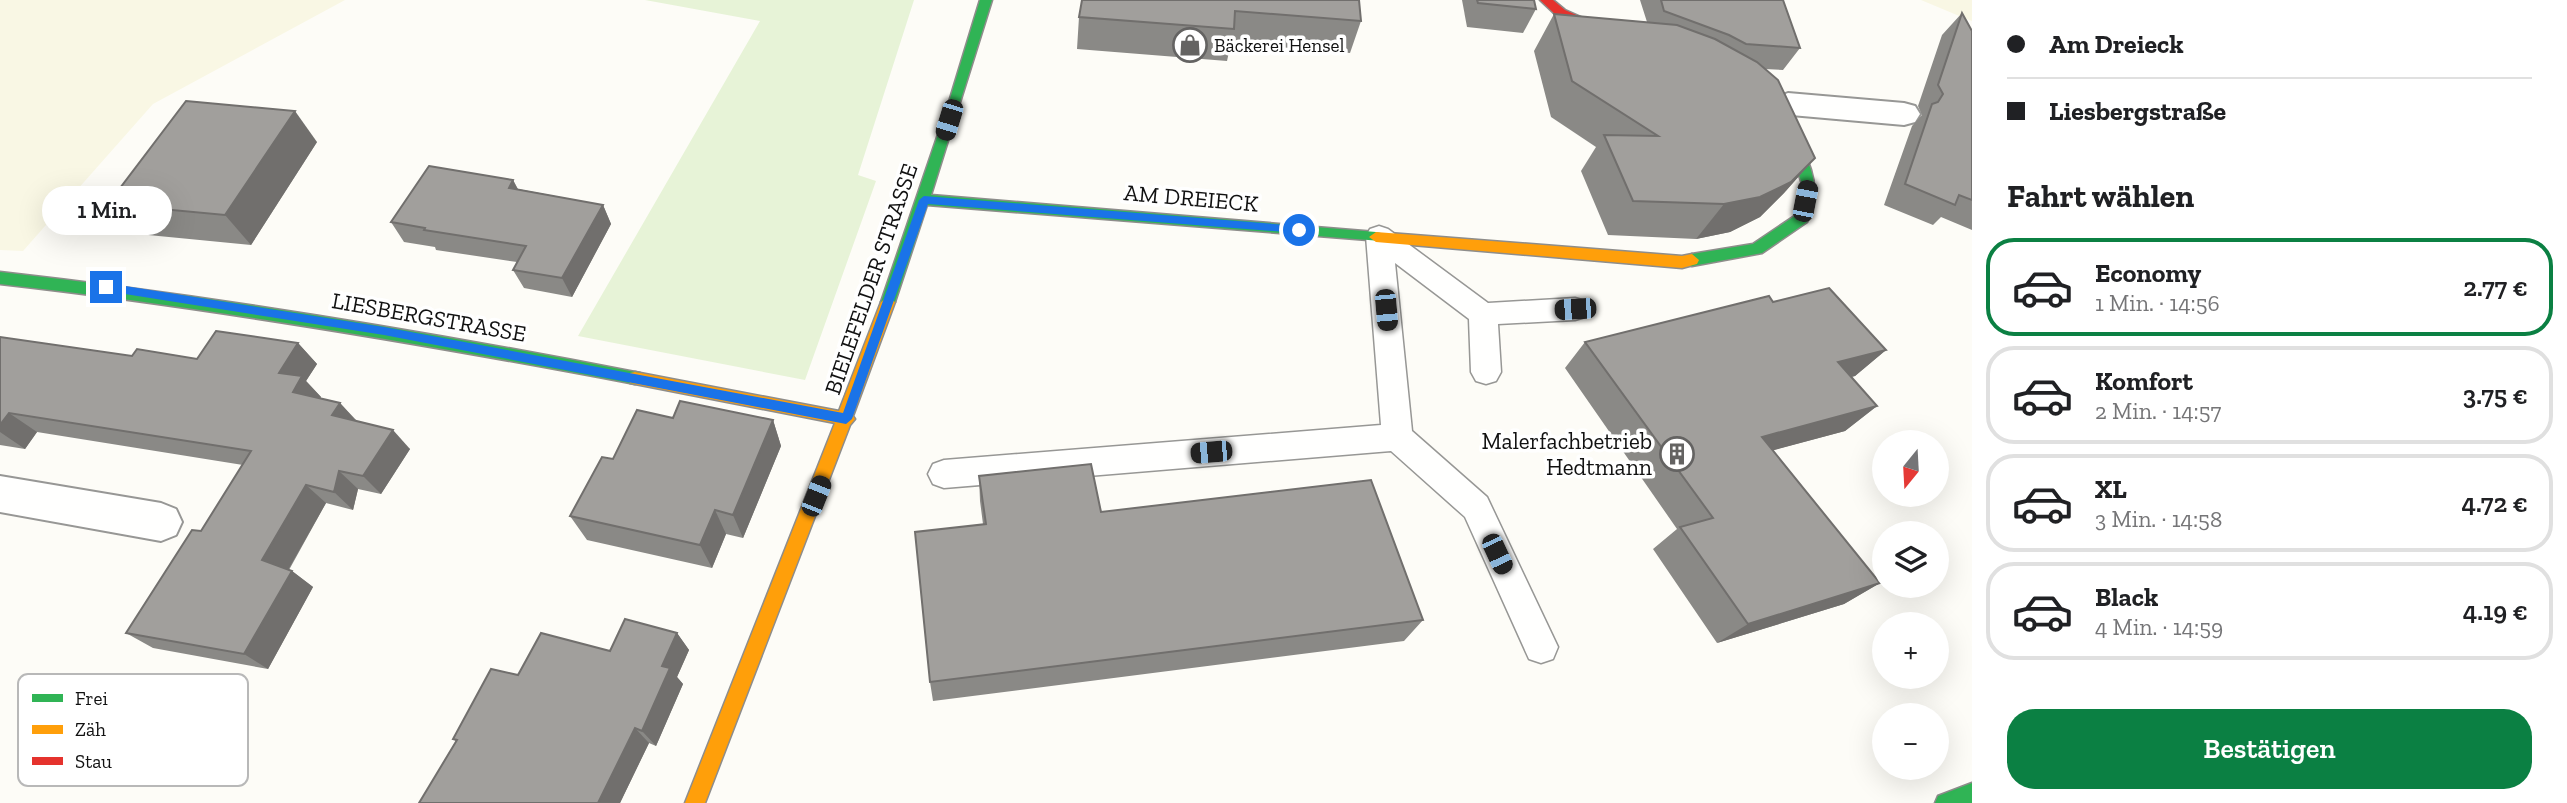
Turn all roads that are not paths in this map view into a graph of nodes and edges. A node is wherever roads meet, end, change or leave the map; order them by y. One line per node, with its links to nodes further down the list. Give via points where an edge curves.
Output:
1 (986, 0): 6 (street, BIELEFELDER STRASSE)
2 (1546, 0): 3 (street, via 1561,13)
3 (1633, 40)
4 (1765, 108): 5 (street, via 1788,104); 7 (street, AM DREIECK, via 1797,150 1809,184 1802,218 1757,249 1682,262)
5 (1903, 114)
6 (924, 200): 7 (street, AM DREIECK); 12 (street, BIELEFELDER STRASSE)
7 (1379, 236): 10 (lane); 13 (lane)
8 (0, 278): 12 (street, LIESBERGSTRASSE, via 106,287 384,331)
9 (1575, 309): 10 (lane)
10 (1483, 314): 11 (lane)
11 (1486, 372)
12 (846, 419): 18 (street, BIELEFELDER STRASSE)
13 (1397, 436): 14 (lane); 17 (lane, via 1476,507)
14 (944, 474)
15 (0, 494): 16 (street)
16 (161, 522)
17 (1541, 647)
18 (695, 803)

